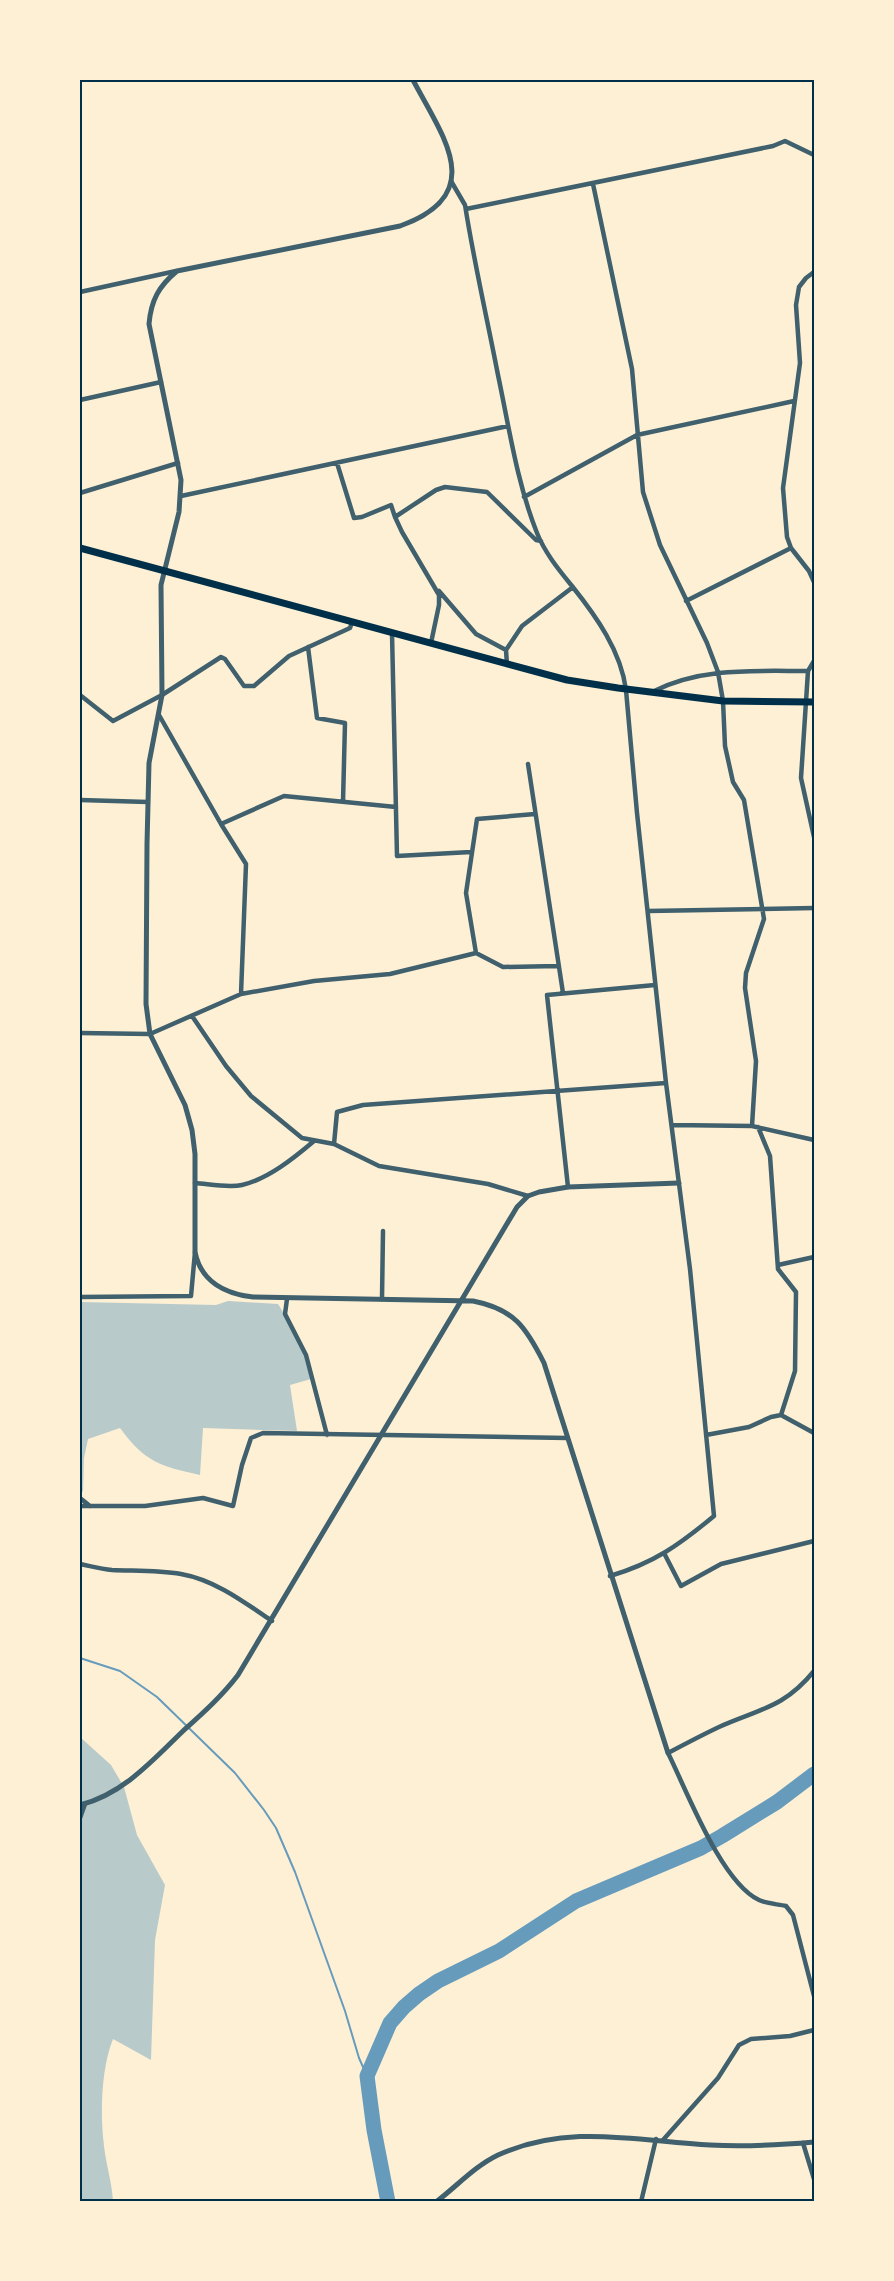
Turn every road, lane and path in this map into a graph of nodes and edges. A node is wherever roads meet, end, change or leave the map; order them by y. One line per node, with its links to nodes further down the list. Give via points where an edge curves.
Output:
1 (412, 80): 3 (street, via 448,146)
2 (814, 155): 4 (street, via 785,141)
3 (451, 181): 5 (street); 6 (street, via 448,193 432,212 400,226)
4 (593, 184): 5 (street); 13 (street, via 632,369)
5 (466, 209): 12 (street)
6 (177, 271): 8 (street); 9 (street, via 163,282 150,308 148,324)
7 (814, 272): 11 (street, via 799,287 796,305 801,363)
8 (80, 292)
9 (161, 382): 10 (street); 14 (street)
10 (80, 400)
11 (794, 401): 13 (street); 22 (street, via 783,484)
12 (508, 426): 15 (street); 18 (street)
13 (637, 435): 18 (street); 27 (street, via 649,515)
14 (178, 463): 16 (street); 17 (street)
15 (337, 463): 17 (street); 19 (street, via 354,518 391,505)
16 (80, 493)
17 (181, 496): 23 (street)
18 (524, 496): 20 (street)
19 (395, 517): 20 (street, via 445,487 487,492); 26 (street)
20 (541, 541): 25 (street)
21 (80, 548): 23 (main road)
22 (791, 548): 24 (street); 27 (street)
23 (164, 573): 28 (main road); 40 (street, via 160,605)
24 (814, 582)
25 (573, 587): 32 (street, via 522,626); 37 (street, via 613,648 623,670)
26 (438, 589): 30 (street, via 439,605); 32 (street, via 476,634)
27 (686, 601): 36 (street)
28 (352, 622): 29 (main road); 31 (street, via 350,628)
29 (392, 633): 30 (main road); 49 (street)
30 (431, 644): 34 (main road)
31 (308, 647): 40 (street, via 289,656 254,686 244,686 220,657); 48 (street, via 317,718 345,723)
32 (506, 650): 34 (street)
33 (814, 661): 35 (street)
34 (507, 665): 37 (main road)
35 (808, 671): 36 (street); 42 (street)
36 (718, 672): 38 (street, via 690,677); 41 (street)
37 (626, 690): 38 (main road); 56 (street)
38 (651, 693): 41 (main road)
39 (80, 695): 40 (street, via 113,721)
40 (162, 695): 44 (street)
41 (723, 701): 42 (main road); 55 (street, via 725,746 733,782 744,800)
42 (806, 702): 43 (main road); 52 (street, via 801,778)
43 (814, 702)
44 (159, 715): 47 (street, via 149,763); 51 (street)
45 (528, 764): 50 (street)
46 (80, 800): 47 (street)
47 (148, 802): 64 (street)
48 (343, 802): 49 (street); 51 (street, via 284,796)
49 (396, 807): 53 (street, via 397,856)
50 (535, 814): 53 (street, via 477,819); 58 (street)
51 (220, 824): 61 (street, via 246,864)
52 (814, 837)
53 (471, 852): 57 (street, via 466,893)
54 (814, 908): 55 (street)
55 (762, 909): 56 (street); 68 (street, via 764,919 746,973 745,988 756,1061)
56 (648, 911): 59 (street)
57 (476, 953): 58 (street, via 503,967); 61 (street, via 390,974 314,981)
58 (557, 966): 60 (street)
59 (656, 985): 60 (street); 65 (street)
60 (562, 993): 66 (street, via 547,995)
61 (241, 994): 62 (street)
62 (192, 1016): 64 (street); 70 (street, via 251,1096 302,1138)
63 (80, 1033): 64 (street)
64 (150, 1034): 72 (street, via 185,1105 192,1130)
65 (666, 1083): 66 (street); 67 (street)
66 (557, 1090): 71 (street, via 363,1105 337,1112); 74 (street)
67 (672, 1125): 68 (street); 73 (street)
68 (755, 1126): 69 (street); 79 (street, via 770,1156)
69 (814, 1140)
70 (314, 1141): 71 (street); 72 (street, via 262,1177 241,1185)
71 (334, 1144): 75 (street, via 379,1166 488,1184)
72 (195, 1183): 77 (street)
73 (679, 1183): 74 (street); 87 (street)
74 (568, 1187): 75 (street)
75 (528, 1196): 83 (street, via 517,1207)
76 (383, 1231): 82 (street)
77 (195, 1252): 80 (street, via 191,1296); 81 (street, via 204,1273 220,1289 241,1296)
78 (814, 1257): 79 (street)
79 (778, 1264): 84 (street, via 796,1292 795,1371)
80 (80, 1297)
81 (287, 1299): 82 (street); 86 (street, via 285,1314 306,1355)
82 (382, 1299): 83 (street)
83 (461, 1300): 88 (street); 89 (street, via 493,1305 515,1318 531,1336 544,1363)
84 (781, 1416): 85 (street); 87 (street, via 750,1427)
85 (814, 1433)
86 (327, 1435): 88 (street); 92 (street, via 263,1433 251,1438 233,1506 203,1498 145,1506)
87 (706, 1435): 94 (street, via 714,1516)
88 (380, 1437): 89 (street); 97 (street)
89 (567, 1438): 96 (street)
90 (80, 1498): 92 (street)
91 (80, 1506): 92 (street)
92 (90, 1506)
93 (814, 1541): 94 (street, via 721,1564 681,1586)
94 (664, 1553): 96 (street, via 646,1565)
95 (80, 1564): 97 (street, via 110,1570 182,1574 234,1596)
96 (610, 1576): 99 (street)
97 (272, 1621): 100 (street, via 223,1694 130,1781)
98 (814, 1671): 99 (street, via 779,1703)
99 (668, 1753): 102 (street, via 708,1835 736,1881 761,1901 786,1906 793,1915)
100 (82, 1804): 101 (street)
101 (80, 1818)
102 (814, 1996)
103 (814, 2030): 104 (street, via 751,2039 739,2045 718,2078)
104 (660, 2140): 106 (street, via 711,2145); 108 (street, via 584,2136 517,2148 483,2163); 109 (street)
105 (814, 2142): 106 (street)
106 (803, 2143): 107 (street)
107 (814, 2179)
108 (436, 2202)
109 (641, 2202)

